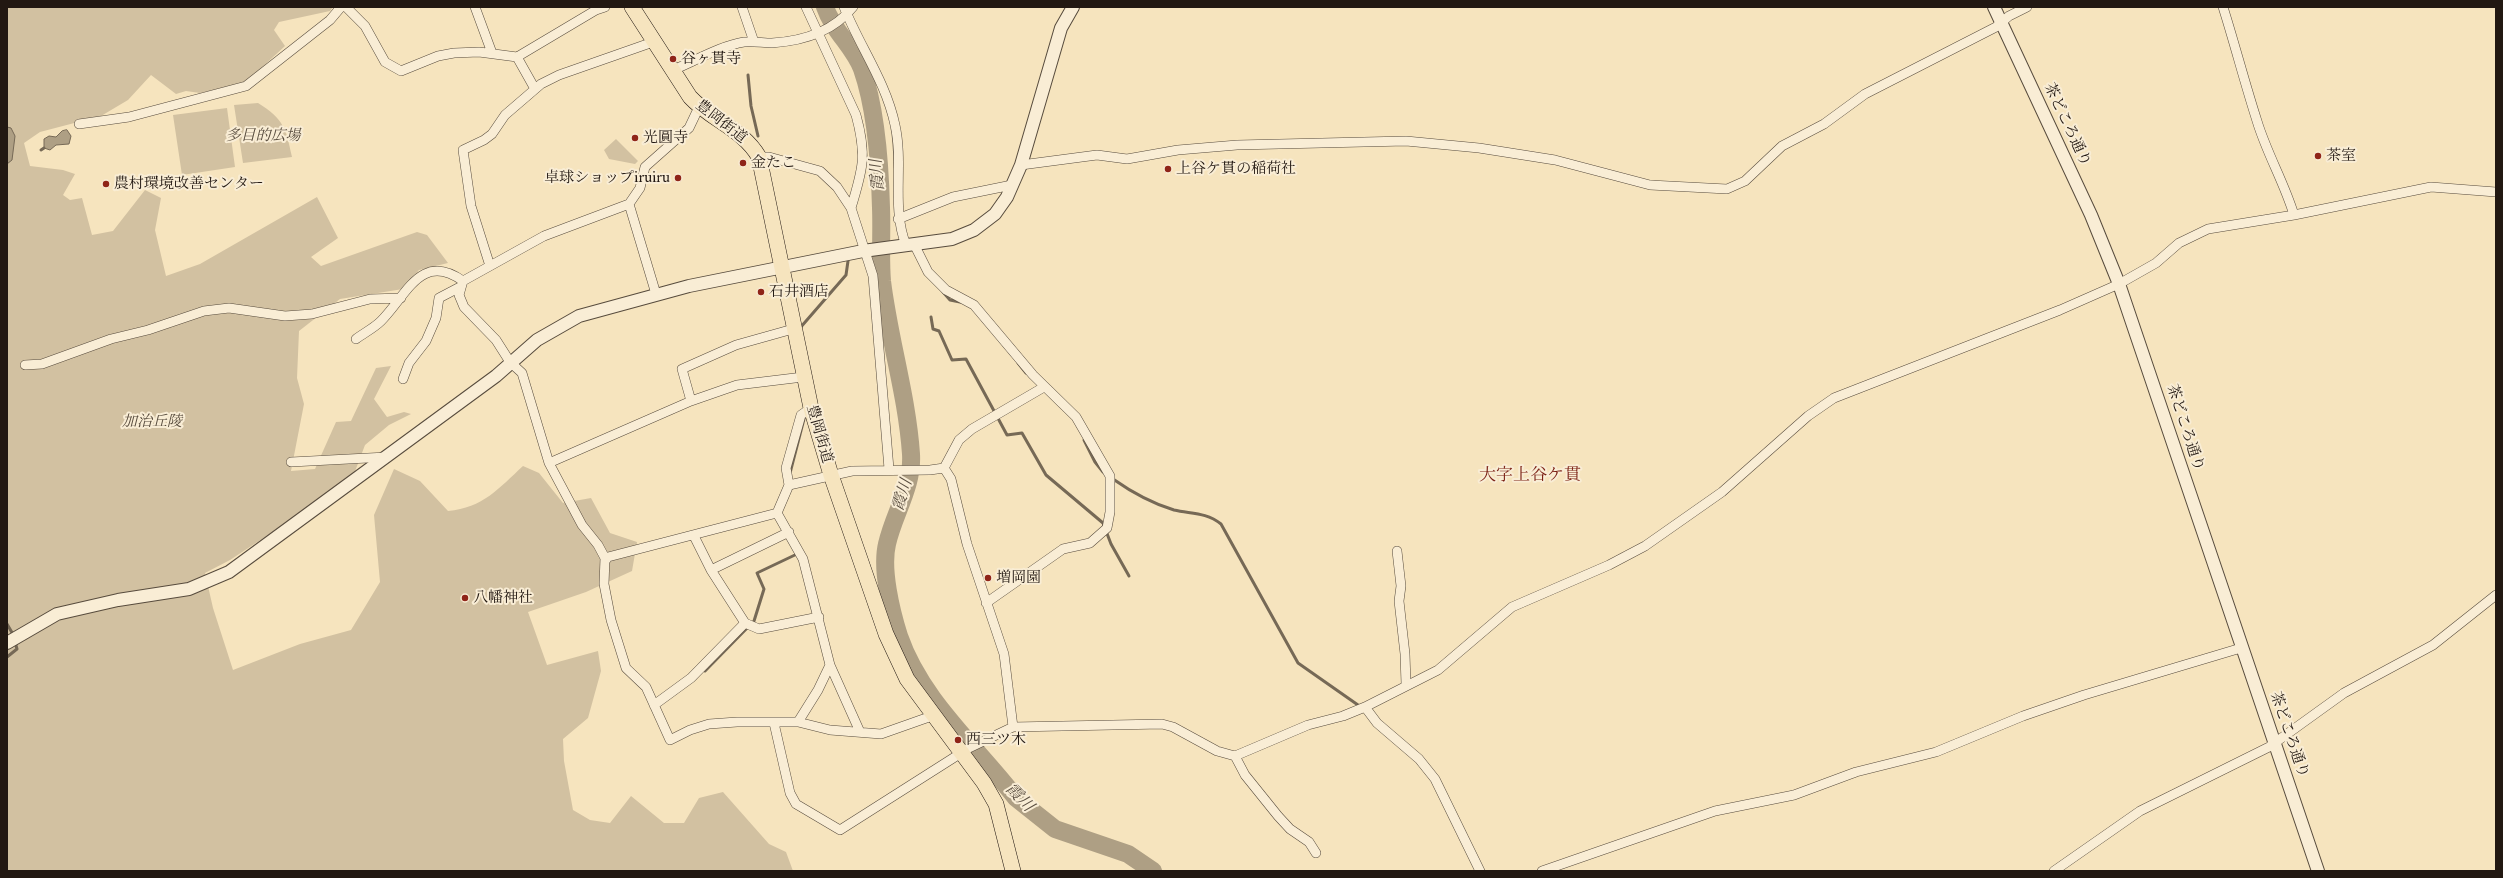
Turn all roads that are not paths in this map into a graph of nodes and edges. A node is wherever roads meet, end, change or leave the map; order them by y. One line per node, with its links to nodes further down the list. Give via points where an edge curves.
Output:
1 (341, 7): 23 (street, via 330,20 246,86 129,117)
2 (346, 7): 18 (street, via 364,26 385,62 401,71 438,56 454,53)
3 (474, 7): 18 (street)
4 (605, 7): 19 (street)
5 (632, 7): 16 (main road, 豊岡街道)
6 (742, 7): 17 (street)
7 (806, 7): 15 (street)
8 (853, 7): 13 (street)
9 (1073, 7): 25 (street, via 1060,28)
10 (1994, 7): 14 (street, 茶どころ通り)
11 (2027, 7): 14 (street)
12 (2223, 7): 30 (street, via 2256,120 2270,159 2286,186)
13 (846, 13): 15 (street); 31 (street, via 881,79 895,123 899,146)
14 (2002, 22): 25 (street, via 1865,94 1824,124 1782,146 1745,181 1727,189 1650,185 1554,160 1479,148 1406,141 1237,145 1178,150 1127,159 1097,154); 37 (street, 茶どころ通り, via 2091,215)
15 (818, 34): 17 (street, via 772,43); 29 (street, via 847,95 861,134 864,154 862,173)
16 (656, 41): 20 (main road, 豊岡街道); 21 (street, via 559,75)
17 (754, 42): 20 (street, via 734,44)
18 (492, 54): 19 (street)
19 (517, 57): 21 (street)
20 (673, 70): 22 (main road, 豊岡街道)
21 (535, 89): 34 (street, via 505,115 492,134 463,150 471,206)
22 (699, 107): 24 (main road, 豊岡街道, via 737,132); 28 (street, via 689,128 645,167 640,188)
23 (79, 124)
24 (758, 157): 29 (street, via 769,157 820,171 837,188); 35 (main road, 豊岡街道)
25 (1021, 165): 26 (street)
26 (1012, 185): 31 (street, via 953,197); 32 (street, via 998,210 974,230 952,239)
27 (2496, 192): 30 (street, via 2431,187)
28 (629, 204): 34 (street, via 544,236); 38 (street)
29 (851, 208): 33 (street)
30 (2294, 215): 37 (street, via 2208,229 2179,243 2156,263)
31 (898, 220): 32 (street)
32 (905, 245): 33 (street); 46 (street, via 946,290 974,305)
33 (866, 251): 35 (street); 53 (street, via 873,276)
34 (490, 266): 36 (street)
35 (781, 267): 38 (street); 40 (main road, 豊岡街道)
36 (462, 284): 39 (street, via 450,272 431,272 412,283); 42 (street, via 459,295 464,307 496,340); 45 (street, via 439,298 436,318 426,341 409,363)
37 (2119, 284): 67 (street, 茶どころ通り); 69 (street, via 2018,327 1834,398 1808,416 1722,492 1645,546 1609,565 1512,607 1438,670)
38 (656, 294): 42 (street, via 579,316 537,340)
39 (401, 298): 41 (street, via 381,322); 43 (street, via 370,299 312,314 285,316 229,308 204,310 42,364)
40 (793, 329): 44 (main road, 豊岡街道); 47 (street, via 736,345 682,369)
41 (356, 339)
42 (510, 362): 49 (street, via 496,376); 51 (street, via 522,373)
43 (25, 365)
44 (804, 377): 47 (street, via 736,385); 48 (main road, 豊岡街道)
45 (403, 380)
46 (1044, 387): 52 (street, via 972,429 959,440); 63 (street, via 1076,417 1110,476 1110,512 1107,528 1090,543 1063,549)
47 (691, 401): 51 (street)
48 (811, 408): 54 (main road, 豊岡街道); 55 (street, via 801,415 786,468)
49 (387, 457): 50 (street); 66 (street, via 229,572 189,589 118,600 57,614)
50 (291, 462)
51 (549, 463): 60 (street, via 582,525 598,545)
52 (944, 468): 53 (street); 63 (street, via 951,479 967,544)
53 (889, 469): 54 (street)
54 (831, 475): 55 (street); 72 (main road, 豊岡街道, via 886,634 907,679)
55 (789, 485): 56 (street)
56 (777, 513): 57 (street); 58 (street)
57 (789, 532): 61 (street); 64 (street, via 803,559)
58 (694, 536): 60 (street, via 608,557); 61 (street)
59 (1397, 551): 69 (street)
60 (605, 561): 70 (street, via 604,584 621,654 626,668 646,687)
61 (711, 570): 65 (street)
62 (2496, 595): 77 (street, via 2433,645 2344,693)
63 (986, 603): 75 (street, via 1004,654)
64 (818, 617): 65 (street, via 759,629); 68 (street)
65 (745, 623): 70 (street, via 691,678)
66 (8, 642)
67 (2241, 648): 77 (street, 茶どころ通り); 83 (street, via 2077,697 1936,752 1856,772 1794,795 1714,812)
68 (830, 665): 73 (street); 76 (street)
69 (1406, 684): 71 (street)
70 (654, 705): 74 (street, via 670,740 709,724)
71 (1365, 707): 79 (street, via 1308,725); 82 (street, via 1435,778)
72 (932, 716): 76 (street, via 881,734); 78 (main road, 豊岡街道)
73 (798, 722): 74 (street); 76 (street, via 830,730)
74 (774, 723): 78 (street, via 790,793 796,804 840,830)
75 (1013, 727): 78 (street, via 994,734); 79 (street, via 1162,724 1173,727 1217,751)
76 (860, 732)
77 (2275, 741): 84 (street, via 2252,756 2140,811); 85 (street, 茶どころ通り)
78 (965, 751): 81 (main road, 豊岡街道, via 996,804)
79 (1235, 756): 80 (street, via 1245,775 1278,816 1290,829 1309,842)
80 (1316, 853)
81 (1013, 871)
82 (1480, 871)
83 (1542, 871)
84 (2054, 871)
85 (2318, 871)

